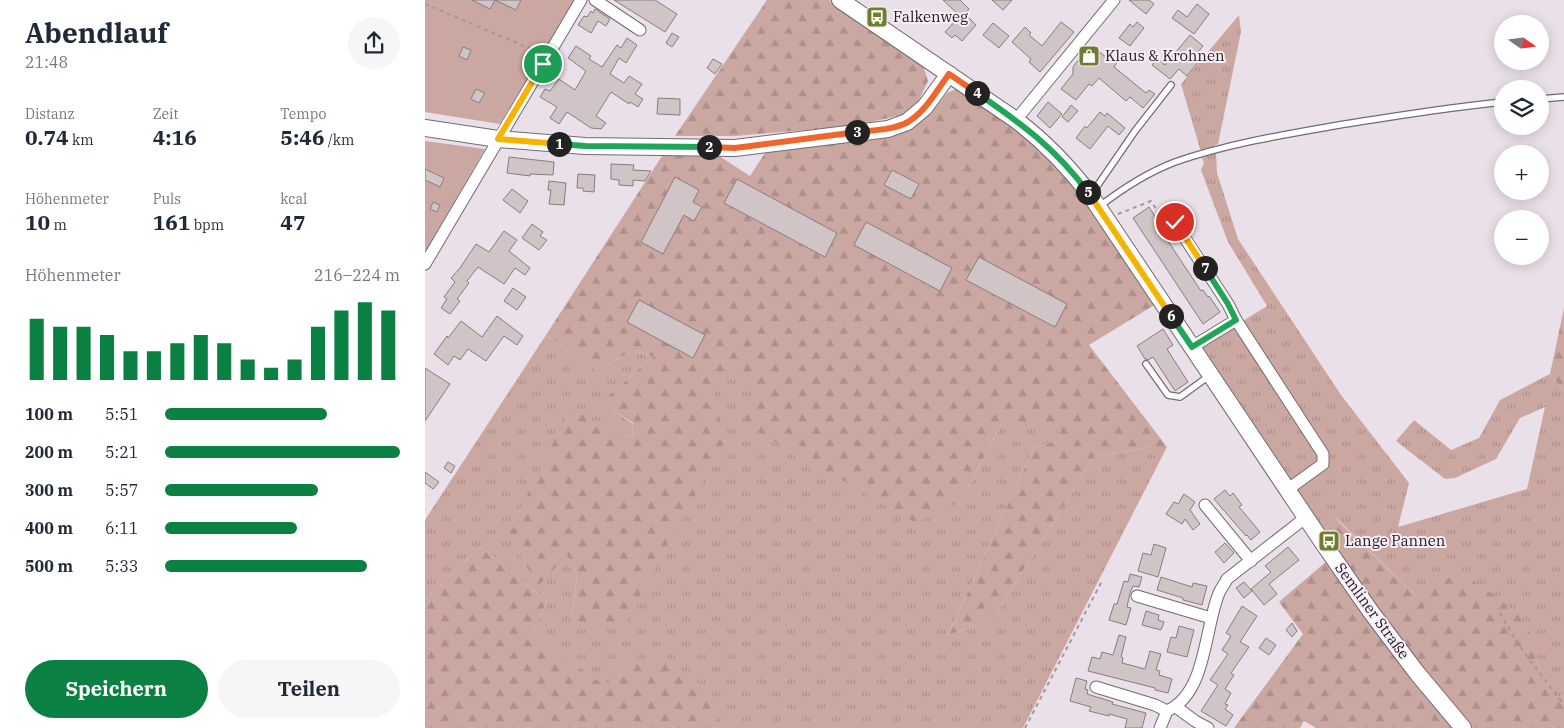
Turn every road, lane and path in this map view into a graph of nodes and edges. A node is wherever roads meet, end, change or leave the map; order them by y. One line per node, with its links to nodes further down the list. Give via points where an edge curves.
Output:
1 (581, 0): 15 (street)
2 (595, 0): 6 (street)
3 (840, 0): 8 (street, Semliner Straße)
4 (1114, 0): 13 (street)
5 (425, 4): 7 (path)
6 (640, 30)
7 (541, 53)
8 (949, 74): 13 (street, Semliner Straße); 15 (street, via 925,107 907,122 888,129 735,148 585,146)
9 (1171, 86): 16 (lane, via 1129,139)
10 (1564, 96): 11 (lane)
11 (1549, 98)
12 (1494, 103): 16 (lane, via 1283,134 1167,166)
13 (1016, 120): 16 (street, Semliner Straße, via 1057,154)
14 (425, 128): 15 (street)
15 (498, 139): 18 (street)
16 (1095, 202): 20 (street, Semliner Straße)
17 (1175, 222): 19 (street)
18 (425, 264)
19 (1236, 320): 20 (street); 23 (street, via 1323,454 1323,464)
20 (1197, 344): 22 (street, Semliner Straße)
21 (1146, 364): 22 (lane, via 1168,395 1180,397)
22 (1211, 375): 23 (street, Semliner Straße)
23 (1287, 490): 25 (street, Semliner Straße)
24 (1205, 505): 26 (street)
25 (1305, 518): 26 (street); 37 (street, Semliner Straße, via 1382,627)
26 (1251, 561): 30 (street, via 1227,579)
27 (1102, 581): 34 (path)
28 (1137, 596): 30 (street)
29 (1500, 613): 32 (path)
30 (1211, 618): 33 (street, via 1198,673 1187,695)
31 (1096, 687): 33 (street)
32 (1564, 705)
33 (1171, 709): 35 (street); 36 (street)
34 (1025, 728)
35 (1160, 728)
36 (1208, 728)
37 (1463, 728)

